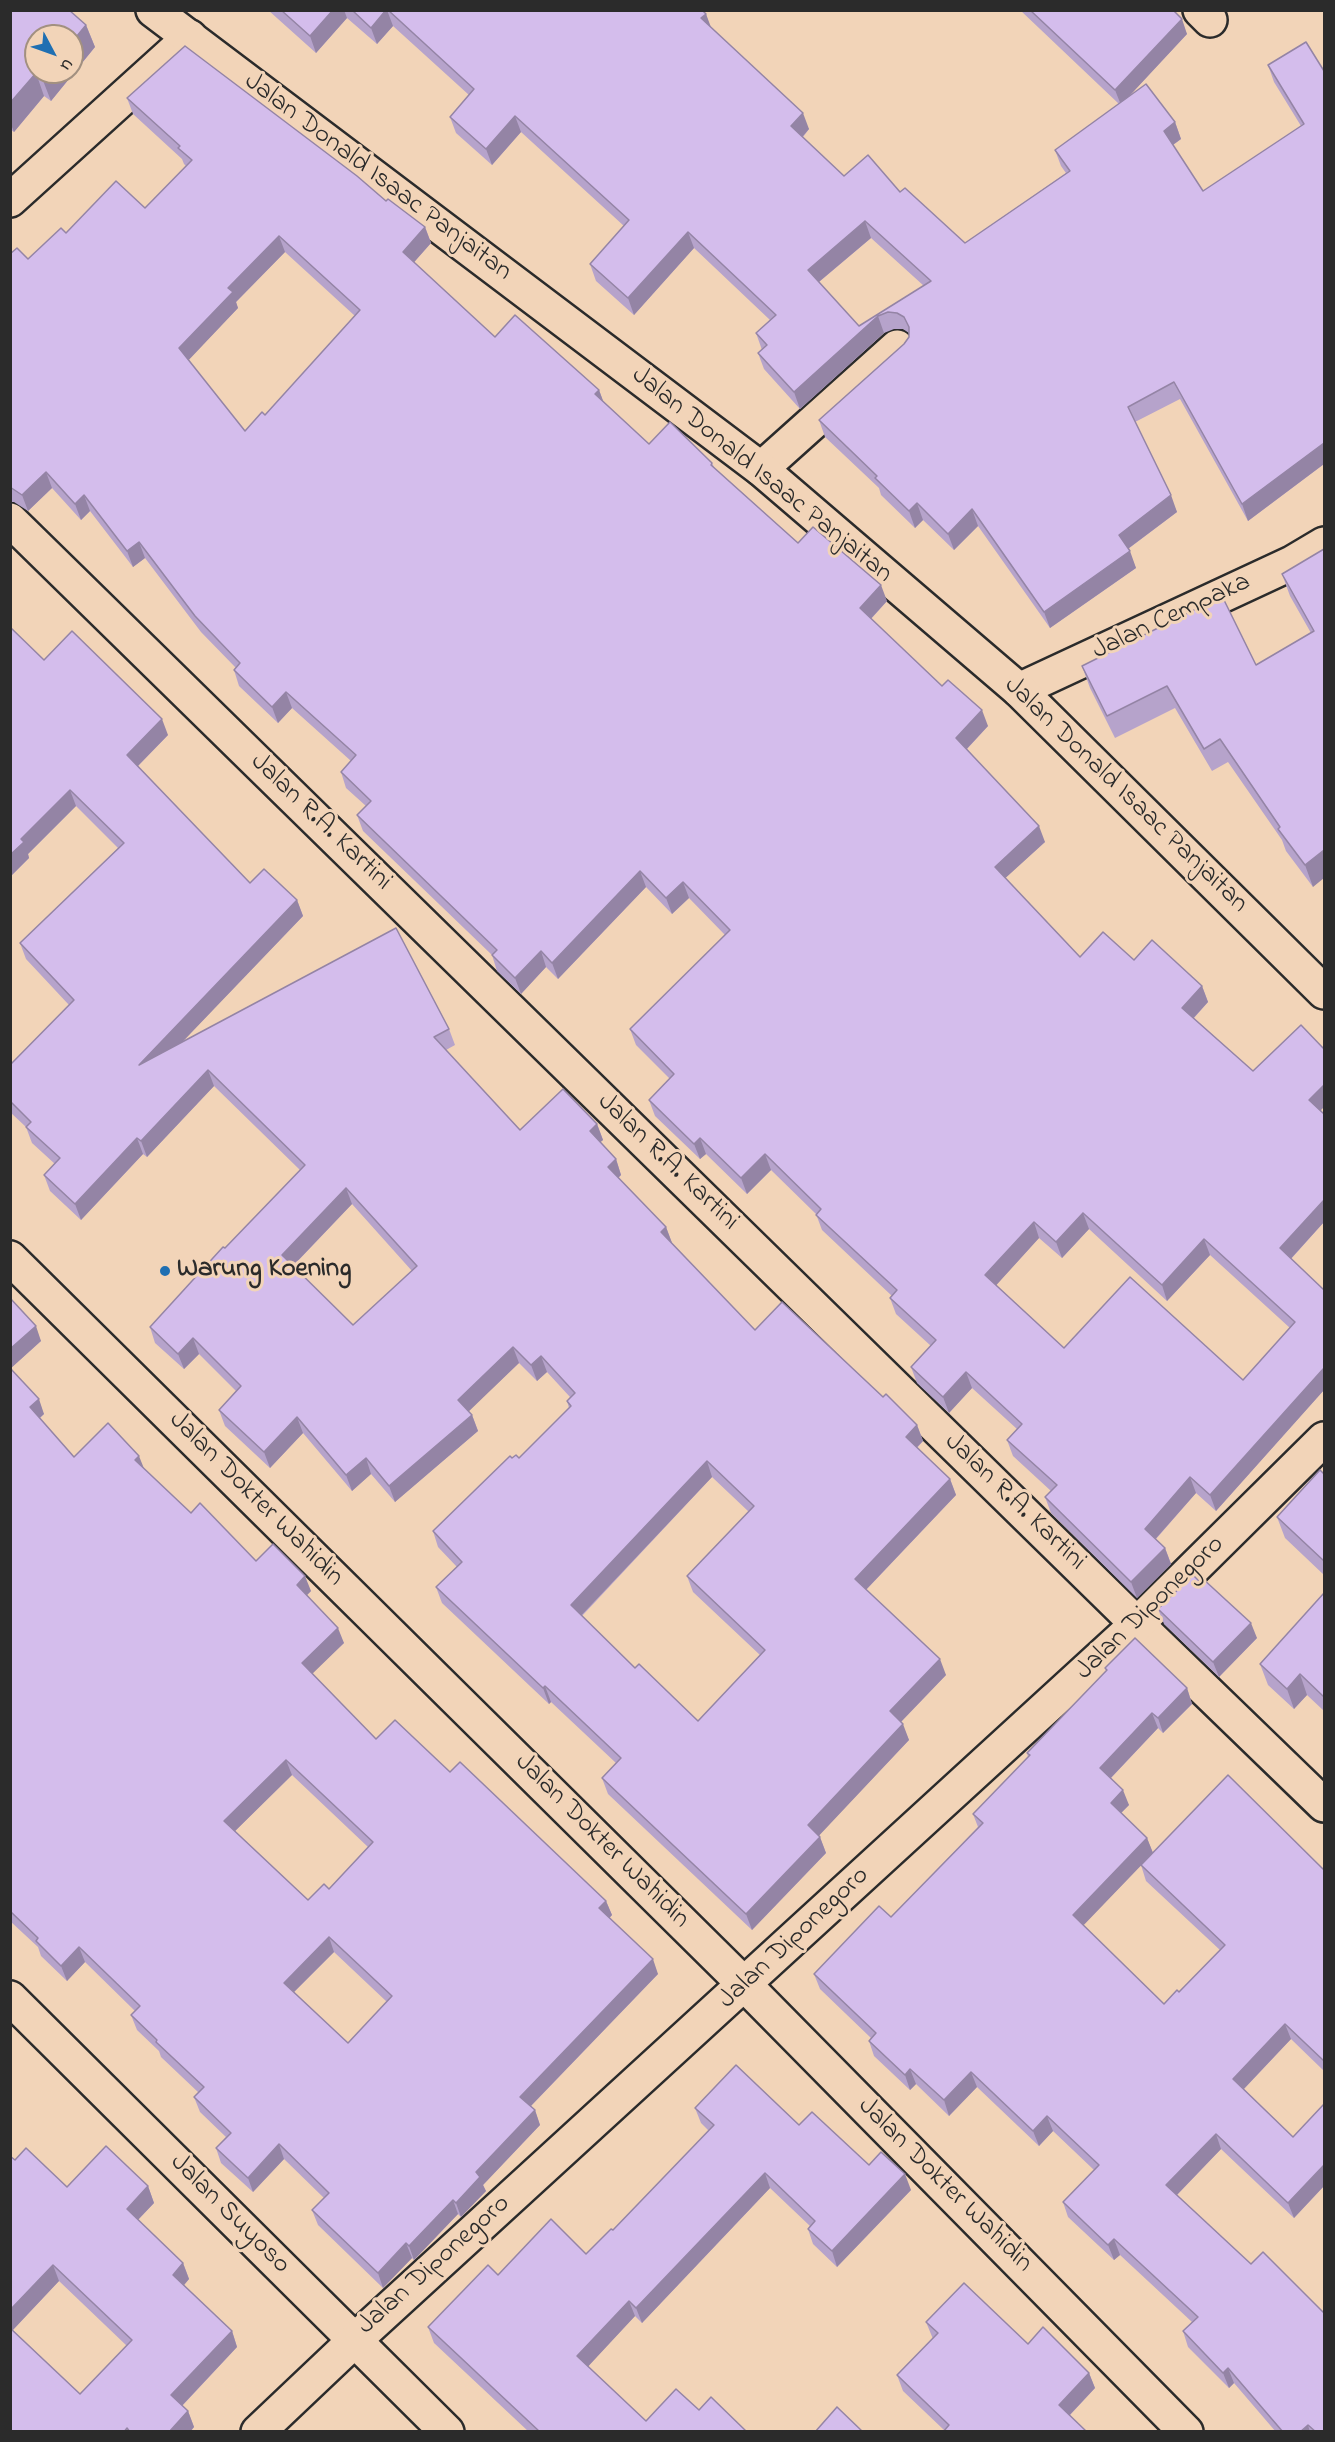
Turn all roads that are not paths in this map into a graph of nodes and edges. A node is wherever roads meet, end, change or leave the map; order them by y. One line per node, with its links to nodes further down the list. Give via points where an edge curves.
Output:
1 (153, 10): 2 (street, Jalan Donald Isaac Panjaitan)
2 (190, 37): 3 (street); 5 (street, Jalan Donald Isaac Panjaitan)
3 (10, 200)
4 (897, 347): 5 (street)
5 (761, 469): 8 (street, Jalan Donald Isaac Panjaitan)
6 (10, 520): 12 (street, Jalan R.A. Kartini)
7 (1324, 544): 8 (street, Jalan Cempaka, via 1292,563)
8 (1019, 690): 9 (street, Jalan Donald Isaac Panjaitan)
9 (1324, 992)
10 (10, 1258): 14 (street, Jalan Dokter Wahidin)
11 (1324, 1439): 12 (street, Jalan Diponegoro)
12 (1137, 1624): 13 (street, Jalan R.A. Kartini); 14 (street, Jalan Diponegoro)
13 (1324, 1805)
14 (745, 1985): 16 (street, Jalan Diponegoro); 19 (street, Jalan Dokter Wahidin)
15 (10, 1998): 16 (street, Jalan Suyoso)
16 (355, 2340): 17 (street, Jalan Diponegoro); 18 (street, Jalan Suyoso)
17 (258, 2432)
18 (447, 2432)
19 (1186, 2432)

